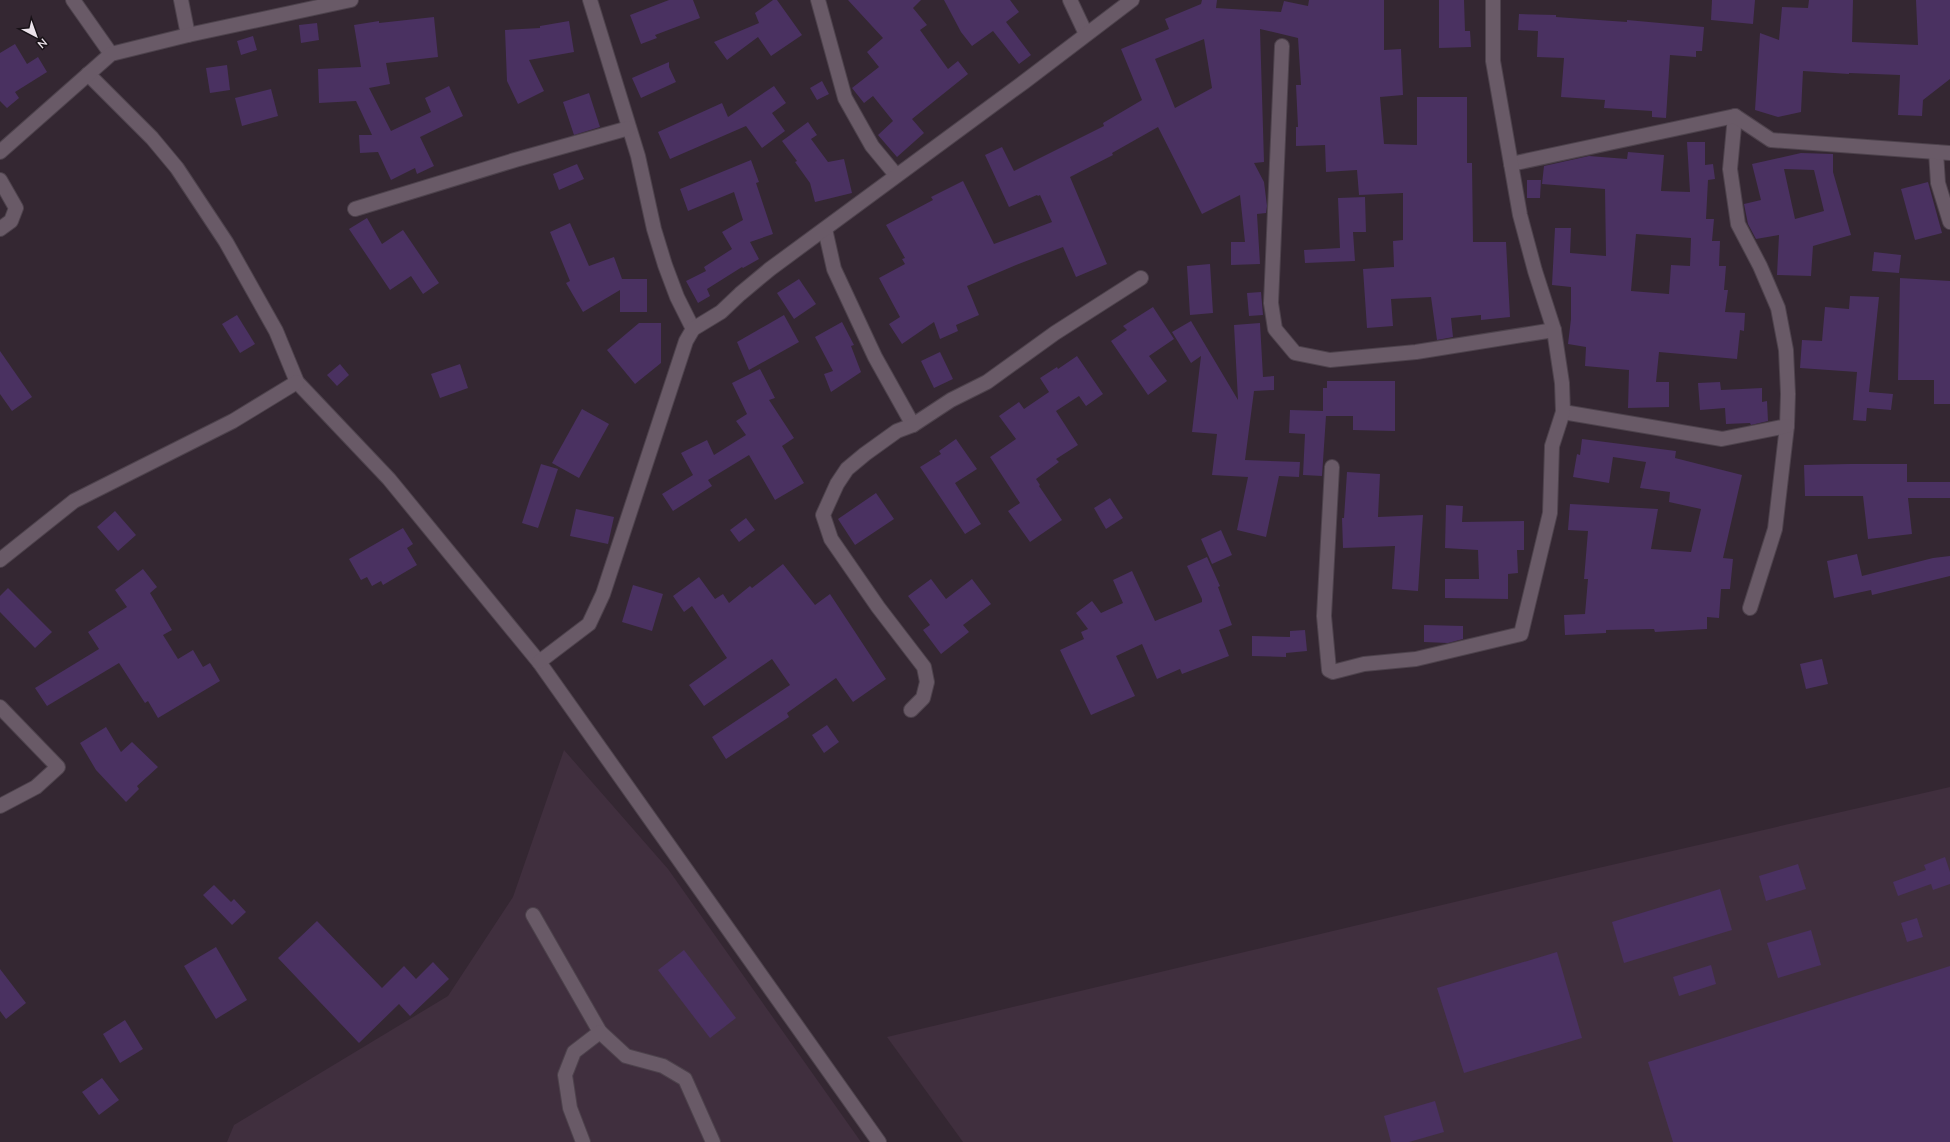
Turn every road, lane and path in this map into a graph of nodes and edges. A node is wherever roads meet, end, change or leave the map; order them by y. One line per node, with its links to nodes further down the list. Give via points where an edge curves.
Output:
1 (73, 0): 12 (street)
2 (181, 0): 10 (street)
3 (351, 0): 10 (street)
4 (590, 0): 15 (street)
5 (818, 0): 20 (street, via 845,98 872,146)
6 (1070, 0): 9 (street)
7 (1132, 0): 9 (street)
8 (1493, 0): 19 (street, via 1493,62)
9 (1086, 34): 20 (street)
10 (188, 35): 12 (street)
11 (1282, 46): 28 (street, via 1271,303 1275,329 1295,352 1330,360 1416,352)
12 (111, 54): 13 (street)
13 (88, 74): 16 (street); 29 (street, via 152,138 177,168 226,242 276,331)
14 (1735, 116): 17 (street, via 1771,140); 19 (street); 32 (street, via 1730,169 1738,224 1778,308 1786,350)
15 (629, 128): 22 (street); 27 (street, via 664,265)
16 (0, 152)
17 (1936, 152): 18 (street); 23 (street, via 1938,182)
18 (1950, 153)
19 (1511, 164): 28 (street, via 1520,215)
20 (896, 175): 25 (street)
21 (0, 180): 24 (street, via 16,208 11,221)
22 (355, 209)
23 (1950, 222)
24 (0, 229)
25 (825, 229): 27 (street, via 740,294 721,312); 31 (street, via 834,269 875,357)
26 (1141, 278): 31 (street, via 1055,332 987,382 951,400)
27 (693, 328): 36 (street, via 686,341 603,594 589,624)
28 (1554, 330): 30 (street, via 1562,383)
29 (297, 382): 34 (street, via 233,421 74,501); 36 (street, via 389,479)
30 (1563, 412): 32 (street, via 1722,439); 33 (street, via 1552,446 1550,513 1521,634 1490,642 1416,659 1364,664 1333,672 1329,670 1324,616)
31 (913, 425): 38 (street, via 898,431 847,469 823,515 831,539 878,608 924,667 927,682 923,698)
32 (1787, 426): 35 (street, via 1775,529)
33 (1332, 467)
34 (0, 560)
35 (1750, 608)
36 (539, 662): 44 (street)
37 (0, 706): 39 (street, via 58,767 36,787)
38 (911, 710)
39 (0, 806)
40 (534, 915): 41 (street)
41 (600, 1032): 42 (street, via 574,1052 565,1075 570,1108); 43 (street, via 626,1056 663,1066 685,1079)
42 (582, 1142)
43 (713, 1142)
44 (879, 1142)

